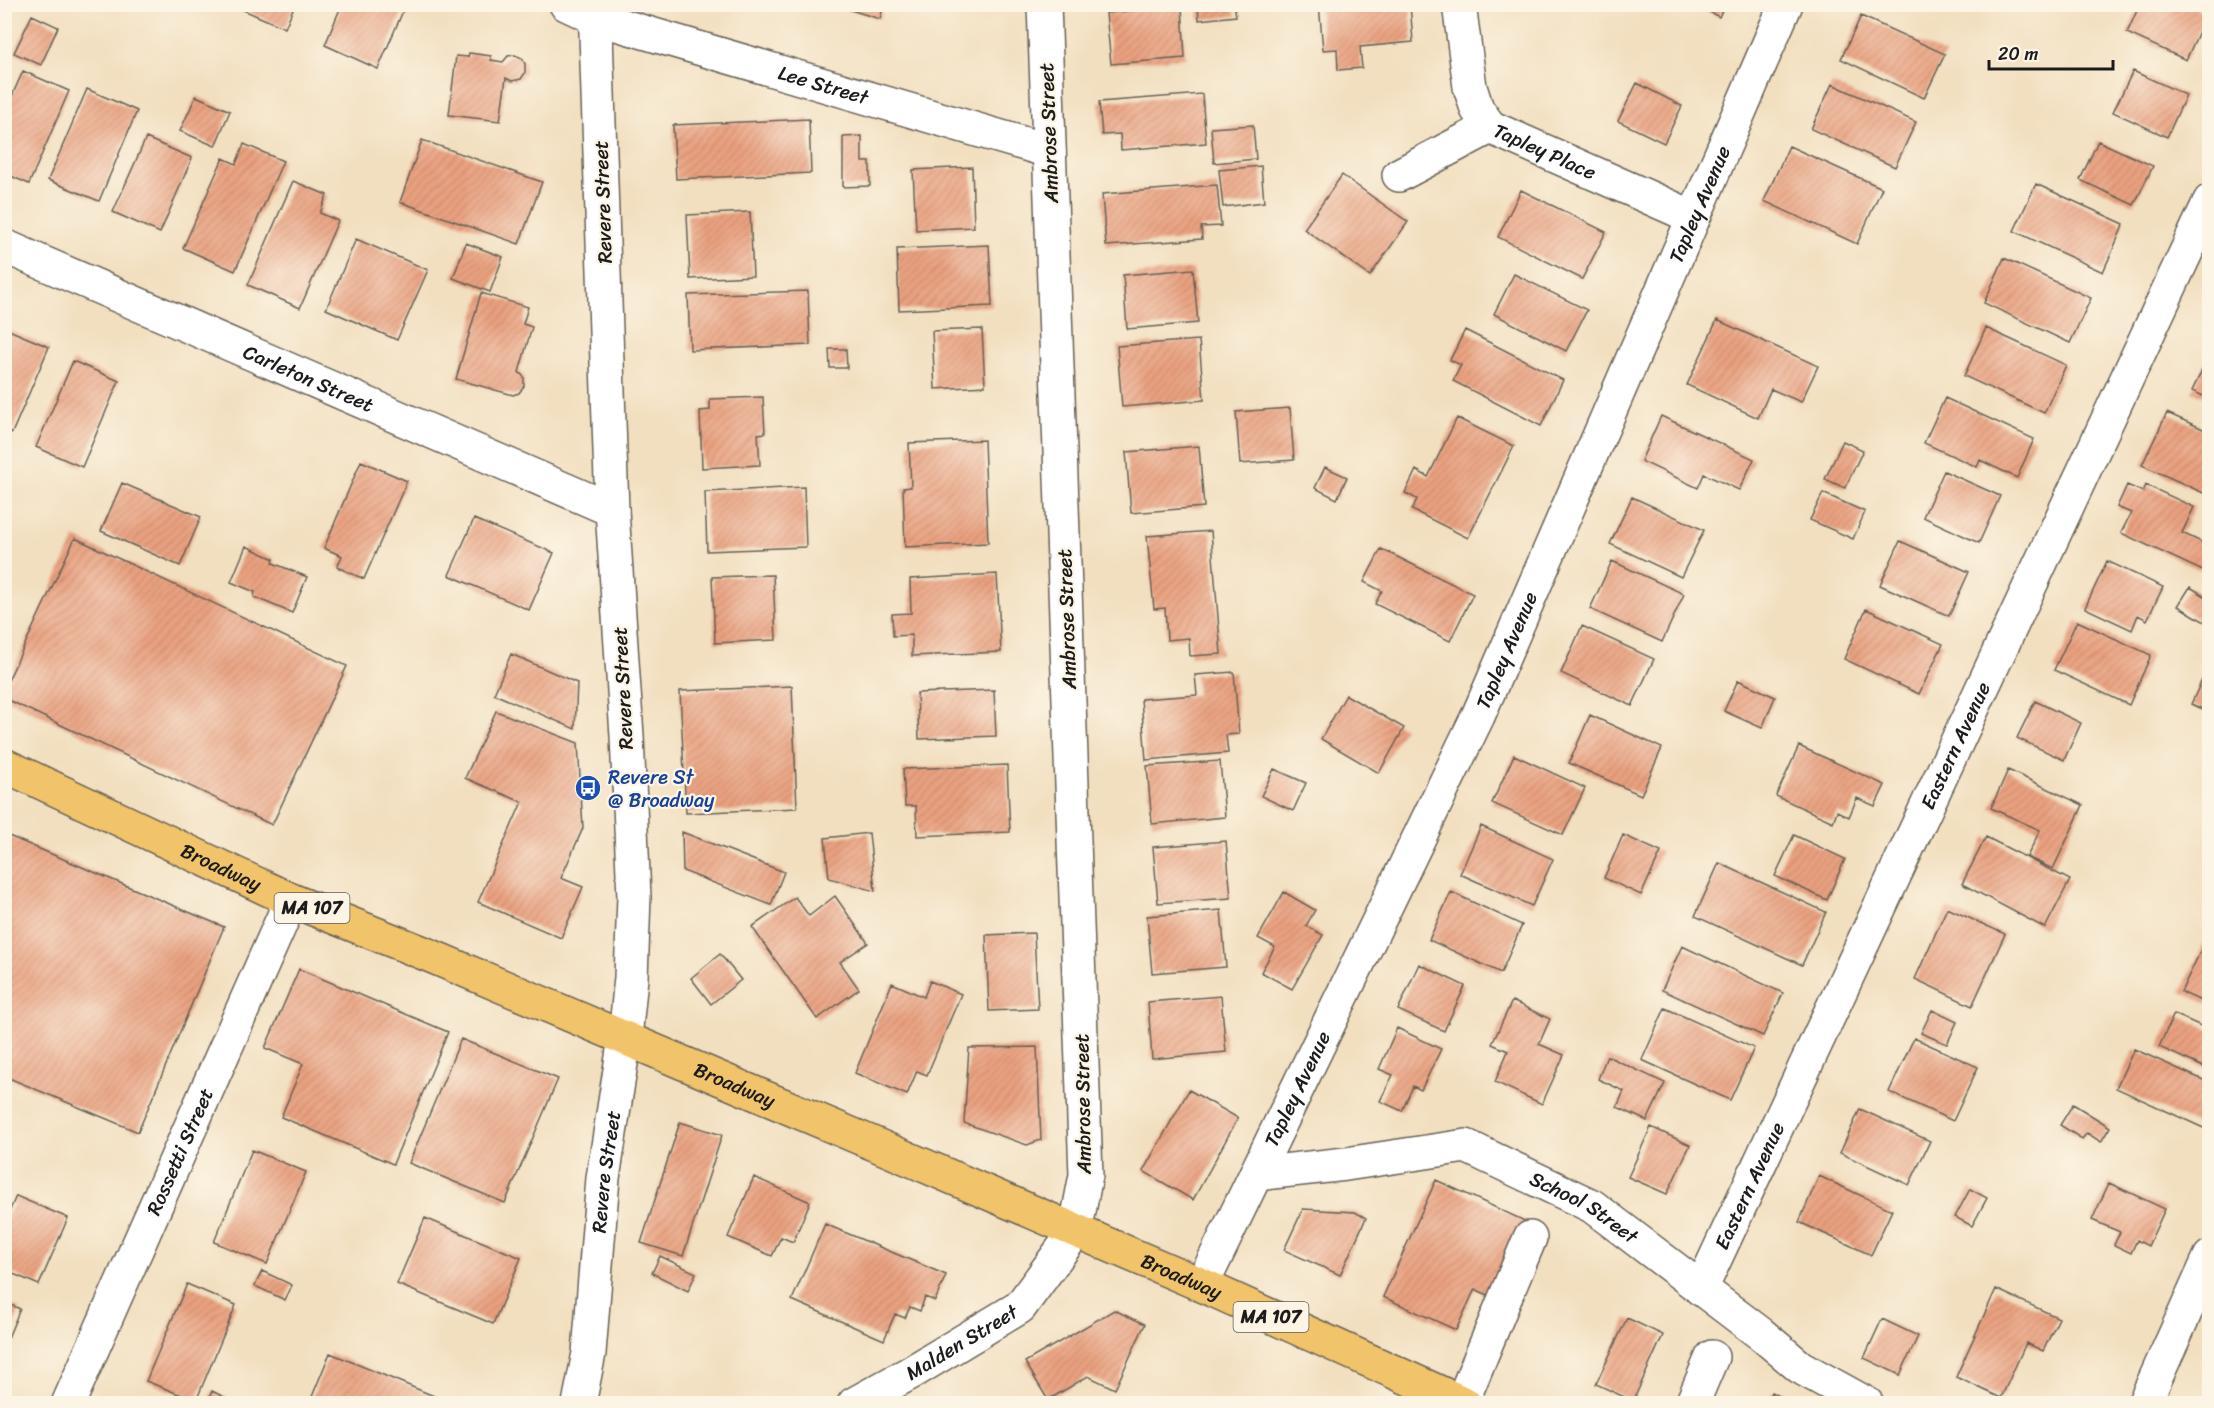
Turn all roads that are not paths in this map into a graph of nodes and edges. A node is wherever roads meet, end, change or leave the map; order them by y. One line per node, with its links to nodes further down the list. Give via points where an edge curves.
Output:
1 (566, 4): 5 (street, Lee Street)
2 (1044, 4): 7 (street, Ambrose Street)
3 (1459, 4): 6 (street, via 1470,87 1477,109)
4 (1786, 4): 10 (street, Tapley Avenue)
5 (596, 11): 7 (street, Lee Street); 12 (street, Revere Street)
6 (1490, 127): 8 (street, Tapley Place); 10 (street, Tapley Place)
7 (1049, 151): 17 (street, Ambrose Street, via 1086,1175)
8 (1399, 175)
9 (2210, 201): 21 (street, Eastern Avenue)
10 (1693, 217): 16 (street, Tapley Avenue, via 1478,716)
11 (4, 246): 12 (street, Carleton Street)
12 (612, 510): 15 (street, Revere Street, via 634,897)
13 (4, 765): 14 (main road, Broadway / MA 107)
14 (291, 900): 15 (main road, Broadway / MA 107); 24 (street, Rossetti Street)
15 (625, 1038): 17 (main road, Broadway / MA 107); 25 (street, Revere Street, via 603,1178 590,1353)
16 (1256, 1174): 20 (street, Tapley Avenue); 21 (street, School Street, via 1466,1146 1592,1206)
17 (1075, 1232): 20 (main road, Broadway / MA 107); 26 (street, Malden Street, via 1020,1307)
18 (1530, 1238): 23 (street)
19 (2210, 1257): 29 (street)
20 (1202, 1285): 23 (main road, Broadway / MA 107)
21 (1701, 1288): 28 (street, School Street, via 1800,1367)
22 (1712, 1357): 27 (street)
23 (1463, 1403)
24 (68, 1404)
25 (579, 1404)
26 (854, 1404)
27 (1692, 1404)
28 (1867, 1404)
29 (2144, 1404)

